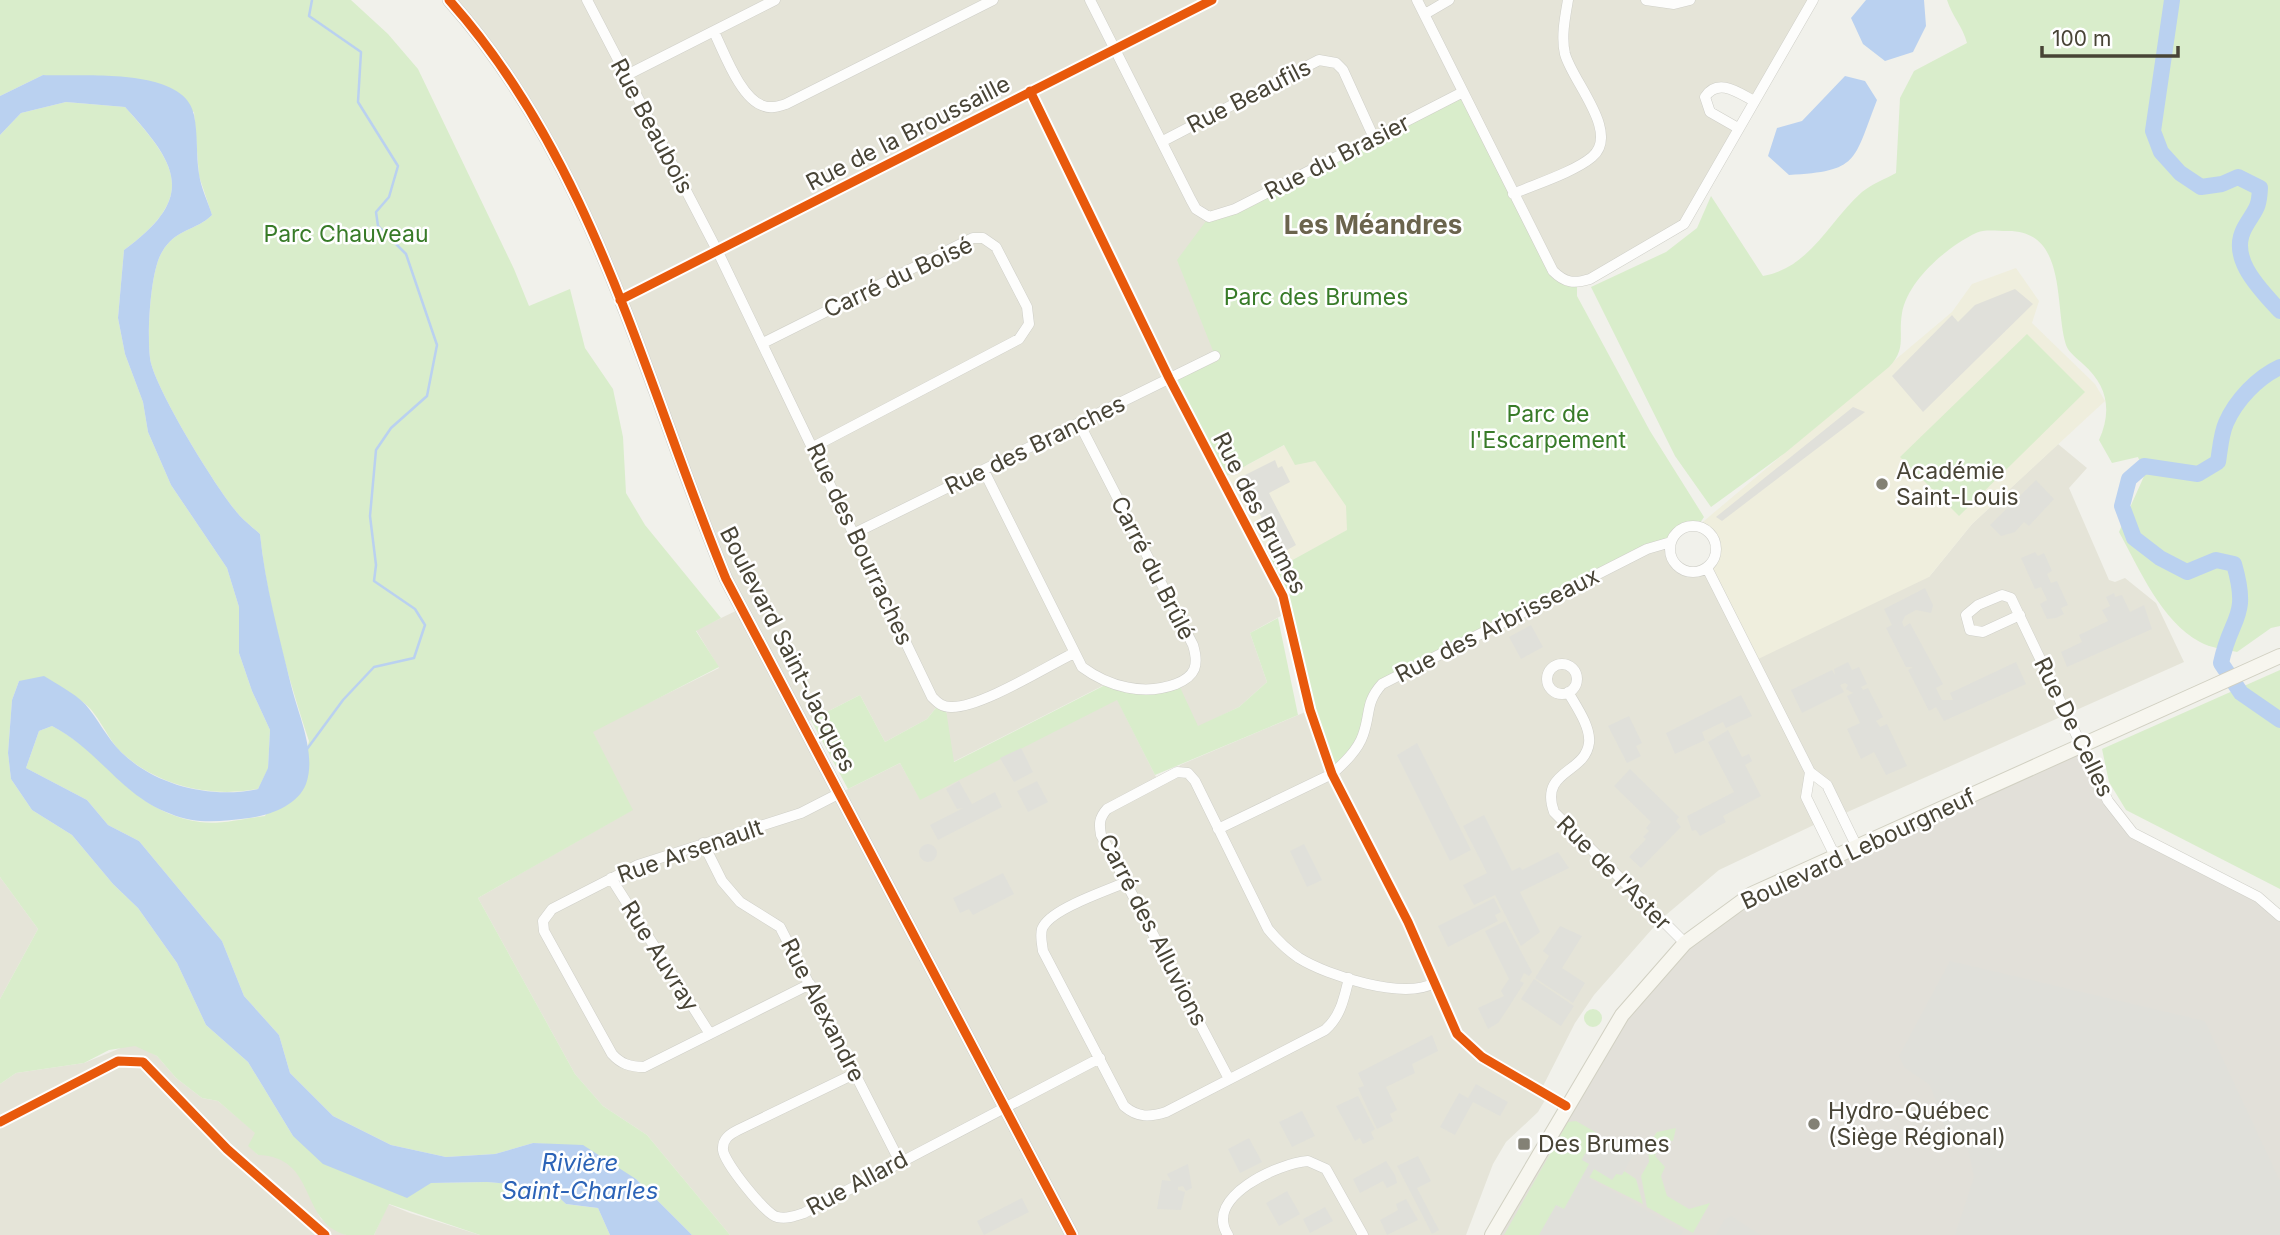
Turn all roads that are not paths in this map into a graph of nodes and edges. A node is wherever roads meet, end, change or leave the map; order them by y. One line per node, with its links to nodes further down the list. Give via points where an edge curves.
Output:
1 (449, 0): 25 (street, Boulevard Saint-Jacques, via 541,130)
2 (587, 0): 16 (street, Rue Beaubois)
3 (775, 0): 14 (street)
4 (1090, 0): 15 (street)
5 (1212, 0): 15 (street, Rue de la Broussaille)
6 (1417, 0): 13 (street)
7 (1449, 0): 13 (street)
8 (1568, 0): 23 (street, via 1563,46 1600,126 1601,145 1591,158)
9 (1646, 0): 10 (street, via 1674,4)
10 (1690, 0)
11 (1813, 0): 19 (street)
12 (987, 1): 14 (street, via 774,107 763,106 742,87)
13 (1424, 14): 18 (street)
14 (714, 32): 16 (street)
15 (1114, 49): 17 (street, Rue de la Broussaille); 22 (street)
16 (625, 76): 24 (street, Rue Beaubois)
17 (1030, 91): 24 (street, Rue de la Broussaille); 28 (street, Rue des Brumes)
18 (1463, 92): 21 (street, Rue du Brasier); 23 (street)
19 (1754, 101): 20 (street); 20 (street, via 1718,87 1705,97 1710,112)
20 (1738, 128): 23 (street, via 1684,224 1577,283 1567,282 1553,271)
21 (1374, 138): 22 (street, Rue du Brasier, via 1236,209 1209,217 1196,209); 22 (street, Rue Beaufils, via 1343,70 1336,63 1319,60)
22 (1163, 141)
23 (1513, 194)
24 (718, 252): 25 (street, Rue de la Broussaille); 26 (street, Rue des Bourraches)
25 (620, 300): 42 (street, Boulevard Saint-Jacques, via 726,579)
26 (763, 343): 30 (street, Rue des Bourraches); 30 (street, Carré du Boisé, via 973,238 983,238 996,247 1027,307 1029,324 1019,339)
27 (1215, 356): 28 (street, Rue des Branches)
28 (1169, 378): 29 (street, Rue des Branches); 41 (street, Rue des Brumes, via 1283,596 1310,710)
29 (1079, 424): 31 (street, Rue des Branches); 36 (street, Carré du Brûlé, via 1193,645 1196,667 1185,680 1148,691 1096,677)
30 (815, 446): 32 (street, Rue des Bourraches)
31 (984, 471): 32 (street, Rue des Branches); 36 (street, Carré du Brûlé)
32 (855, 533): 36 (street, Rue des Bourraches, via 939,704 953,708 981,700)
33 (1671, 542): 34 (street, via 1672,559 1678,567 1697,572); 34 (street, via 1685,527 1708,531 1717,548); 41 (street, Rue des Arbrisseaux, via 1647,549 1382,684 1371,697 1363,736 1348,760)
34 (1707, 568): 40 (street)
35 (2020, 615): 35 (street, Rue De Celles, via 2011,598 2002,595 1970,610 1966,623 1970,630 1983,632); 39 (street, Rue De Celles)
36 (1072, 653)
37 (2280, 656): 39 (main road, Boulevard Lebourgneuf)
38 (1569, 692): 50 (street, Rue de l'Aster, via 1589,743 1586,752 1554,783 1549,798 1554,812)
39 (2081, 747): 45 (main road, Boulevard Lebourgneuf); 49 (street, Rue De Celles, via 2108,801 2133,833 2258,897)
40 (1810, 772): 45 (street, via 1827,785); 46 (street, via 1806,797)
41 (1332, 774): 43 (street, Rue des Arbrisseaux); 52 (street, Rue des Brumes)
42 (839, 793): 44 (street, Rue Arsenault, via 801,813); 58 (street, Boulevard Saint-Jacques)
43 (1217, 829): 48 (street, Carré des Alluvions, via 1188,773 1177,772 1107,809 1100,820 1101,835); 51 (street, Carré des Alluvions, via 1268,929 1282,945 1302,960)
44 (703, 843): 47 (street, Rue Arsenault); 53 (street, Rue Alexandre, via 722,881 740,902 780,927)
45 (1857, 847): 46 (main road, Boulevard Lebourgneuf)
46 (1835, 856): 50 (main road, Boulevard Lebourgneuf, via 1752,894)
47 (611, 878): 54 (street, Rue Auvray); 54 (street, Rue Arsenault, via 552,909 543,921 544,931 612,1054 620,1062 644,1067)
48 (1126, 882): 55 (street, via 1056,913 1042,929 1043,951); 57 (street, Carré des Alluvions)
49 (2280, 916)
50 (1685, 943): 59 (main road, Boulevard Lebourgneuf, via 1622,1015)
51 (1349, 978): 52 (street, Carré des Alluvions, via 1390,988 1426,988); 57 (street, via 1341,1009 1325,1030)
52 (1434, 983): 59 (street, Rue des Brumes, via 1463,1042)
53 (810, 984): 54 (street, Rue Arsenault); 56 (street, Rue Alexandre)
54 (710, 1034)
55 (1100, 1058): 57 (street, via 1124,1106 1141,1116 1166,1112); 58 (street, Rue Allard)
56 (856, 1073): 61 (street, Rue Alexandre); 61 (street, Rue Allard, via 728,1136 725,1158 775,1217 804,1213)
57 (1229, 1079)
58 (1004, 1106): 61 (street, Rue Allard); 63 (street, Boulevard Saint-Jacques)
59 (1566, 1106): 66 (main road, Boulevard Lebourgneuf)
60 (0, 1122): 62 (street, via 118,1061 143,1062 227,1149)
61 (899, 1160)
62 (325, 1235)
63 (1072, 1235)
64 (1228, 1235): 65 (street, via 1223,1211 1234,1194 1297,1162 1308,1161 1325,1169)
65 (1363, 1235)
66 (1492, 1235)

